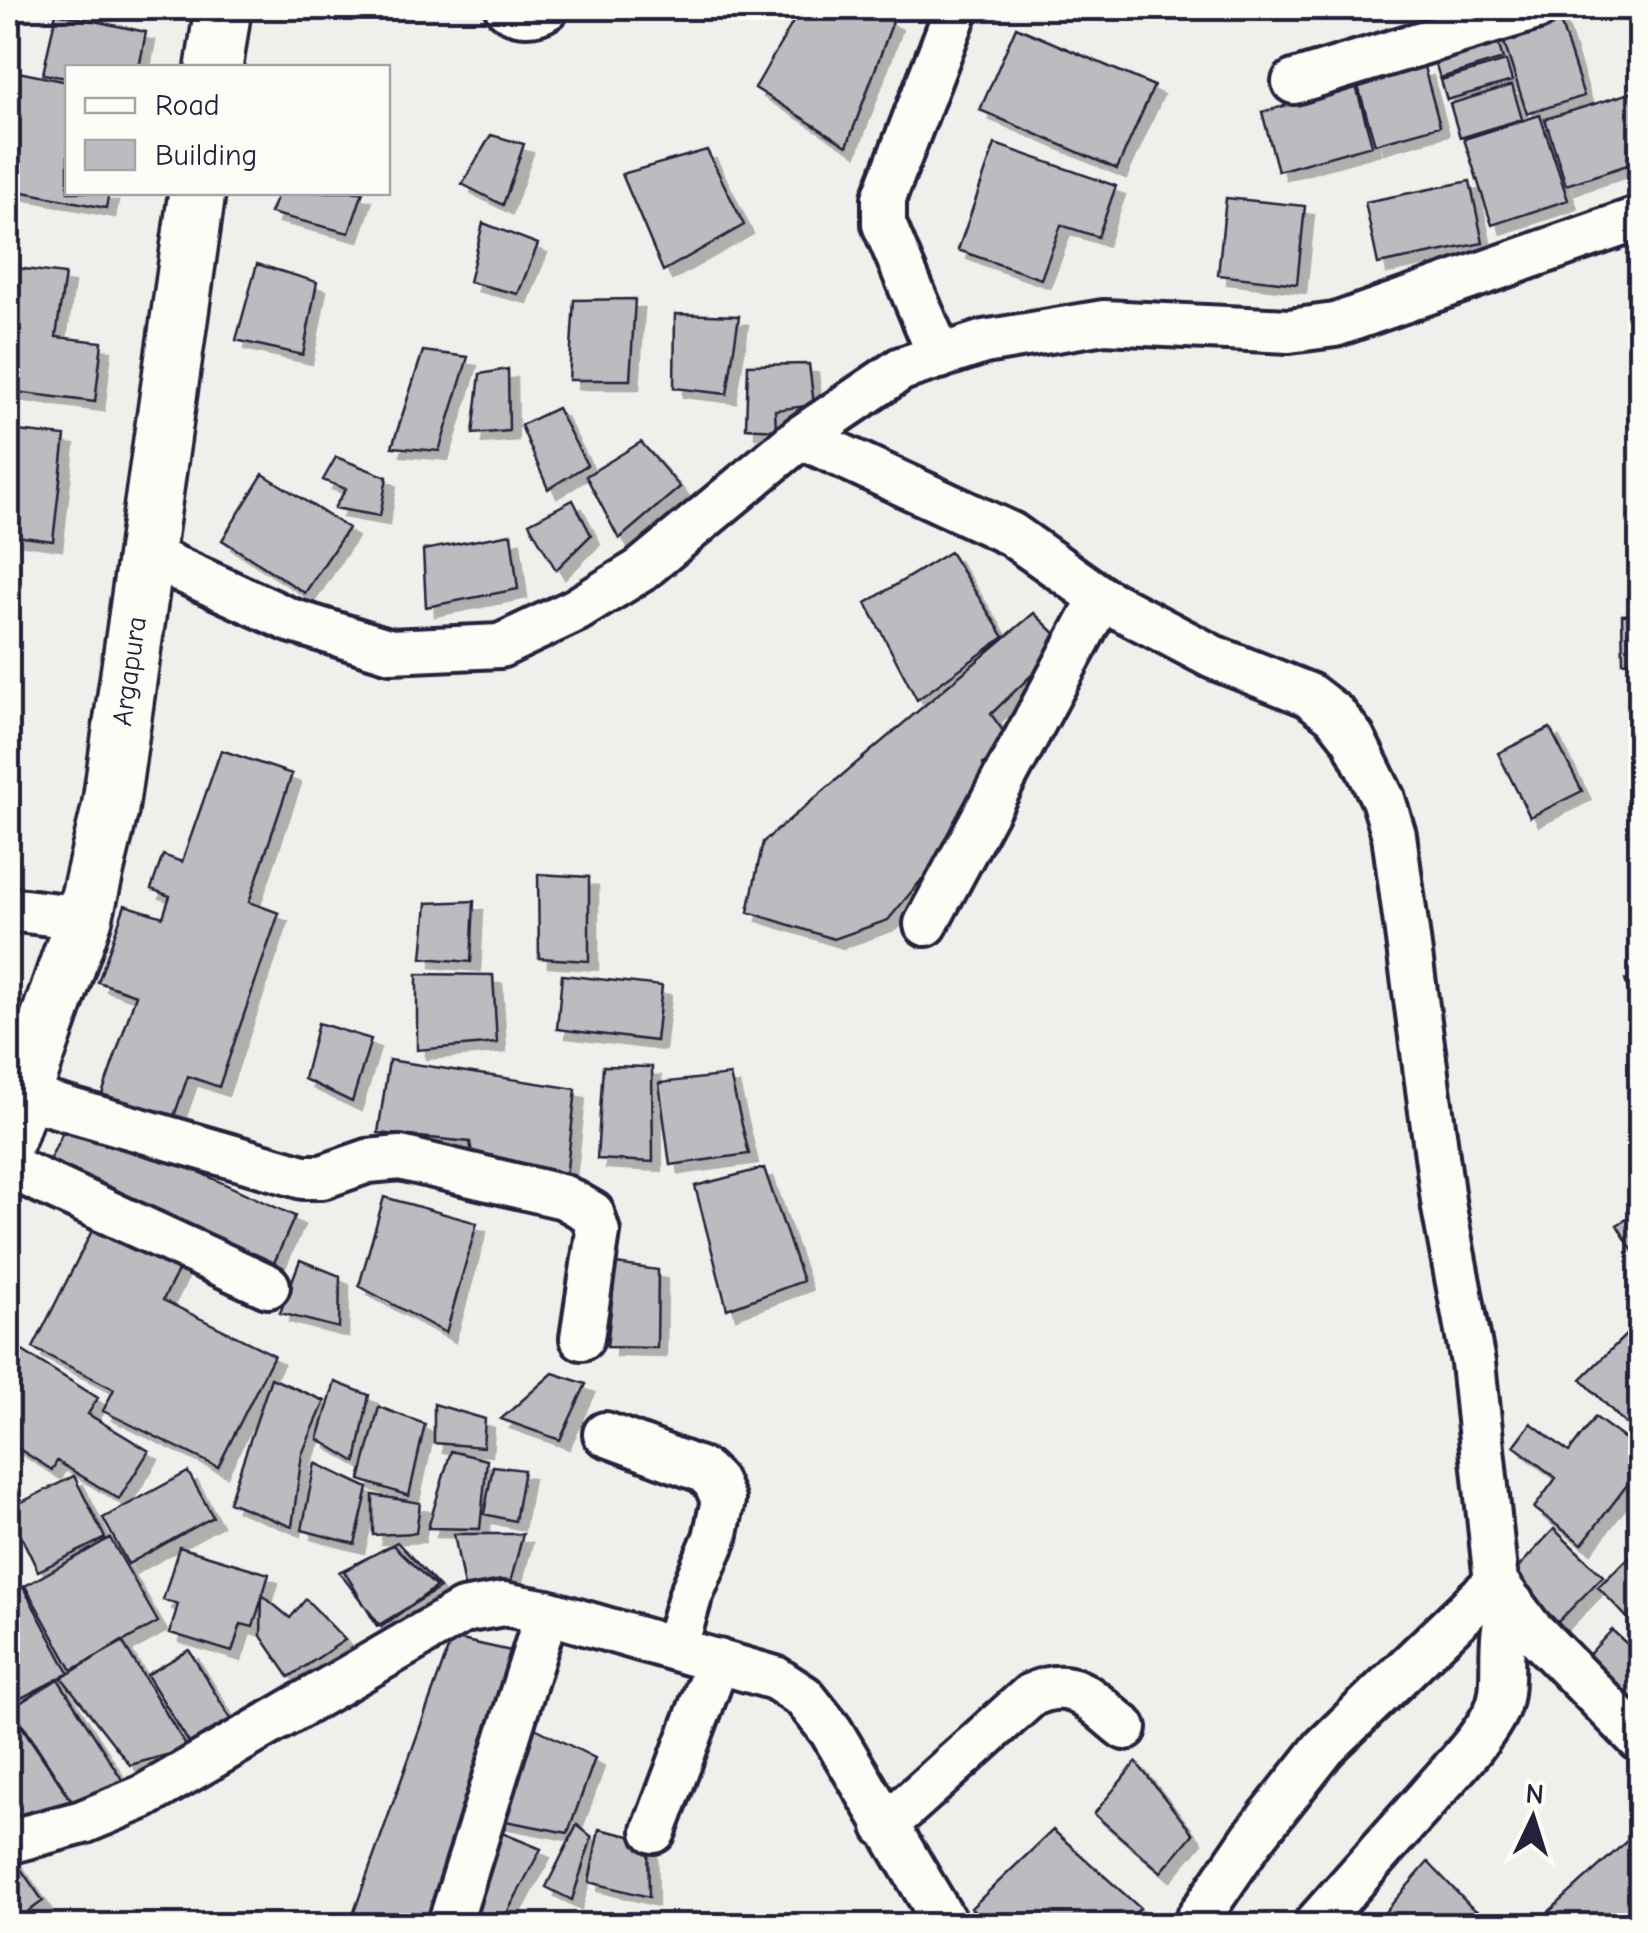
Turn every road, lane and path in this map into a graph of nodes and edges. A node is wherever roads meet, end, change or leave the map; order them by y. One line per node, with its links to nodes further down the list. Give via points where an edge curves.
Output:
1 (223, 8): 6 (highway)
2 (507, 8): 3 (street, via 516,14)
3 (546, 8)
4 (957, 8): 10 (street, via 884,198 884,224)
5 (1537, 8): 7 (street)
6 (214, 65)
7 (1294, 82)
8 (197, 195): 12 (highway, Argapura)
9 (1640, 218): 10 (street, via 1335,325 1289,332 1104,322 984,342)
10 (940, 357): 11 (street, via 901,370)
11 (801, 437): 12 (street, via 641,570 500,646 391,651 290,620); 13 (street, via 1012,534)
12 (145, 554): 15 (highway, Argapura, via 110,809)
13 (1101, 598): 16 (street); 22 (street, via 1213,657 1309,695 1353,738 1383,799 1394,835)
14 (8, 909): 15 (street)
15 (84, 918): 17 (highway, Argapura)
16 (926, 924)
17 (15, 1116): 20 (street, via 303,1177 400,1158 564,1196 592,1213 598,1232)
18 (8, 1166): 19 (street)
19 (268, 1286)
20 (582, 1338)
21 (604, 1434): 24 (street, via 704,1471 723,1500)
22 (1504, 1593): 27 (street); 33 (street, via 1324,1748); 34 (street, via 1496,1712)
23 (548, 1612): 24 (street); 30 (street, via 504,1604 463,1611 142,1798); 31 (street)
24 (675, 1648): 25 (street)
25 (718, 1661): 28 (street, via 775,1678 804,1696); 29 (street)
26 (1125, 1728): 28 (street, via 1070,1686 1050,1686 1031,1695)
27 (1640, 1740)
28 (885, 1826): 32 (street)
29 (654, 1831)
30 (8, 1842)
31 (449, 1926)
32 (947, 1926)
33 (1193, 1926)
34 (1314, 1926)

